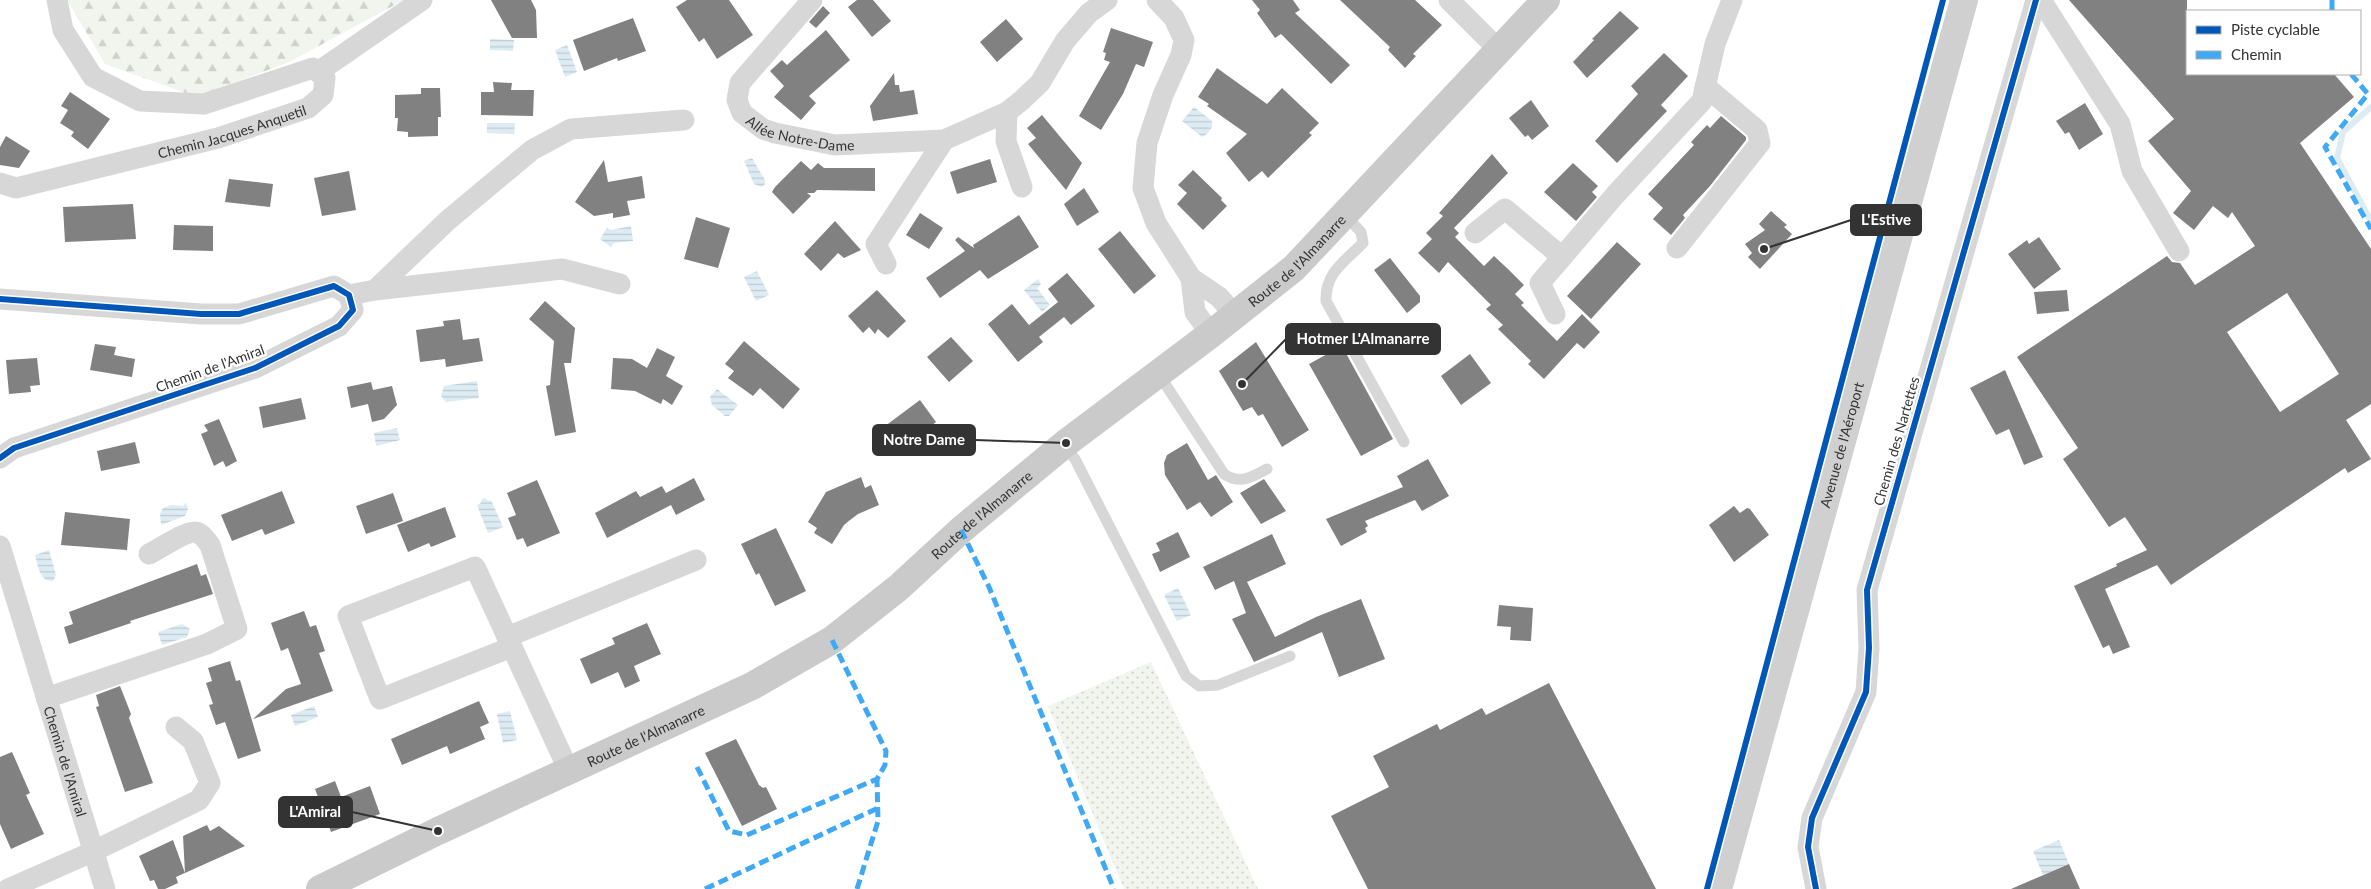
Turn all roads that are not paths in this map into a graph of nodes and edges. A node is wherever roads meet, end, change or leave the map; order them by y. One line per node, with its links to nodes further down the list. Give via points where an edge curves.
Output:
1 (57, 0): 13 (street, via 63,30 93,77 140,101 204,104 313,68)
2 (422, 0): 13 (street)
3 (812, 0): 17 (street, Allée Notre-Dame, via 740,83 737,100 742,113 774,134 835,145)
4 (1107, 0): 15 (street, Allée Notre-Dame, via 1089,13 1065,41 1040,83)
5 (1157, 0): 26 (street, via 1174,18 1184,40 1147,143 1143,188 1156,223)
6 (1449, 0): 12 (street)
7 (1546, 0): 12 (main road, Route de l'Almanarre)
8 (1732, 0): 14 (street, via 1715,44)
9 (1964, 0): 51 (main road, Avenue de l'Aéroport)
10 (2036, 0): 52 (street, Chemin des Nartettes, via 1867,590 1869,648 1866,692 1812,818 1808,847)
11 (2041, 0): 23 (street, via 2120,124 2132,171)
12 (1500, 50): 20 (main road, Route de l'Almanarre)
13 (318, 72): 18 (street, Chemin Jacques Anquetil, via 325,78 323,95 308,108 218,138 16,188)
14 (1705, 86): 22 (street, via 1758,130 1760,143); 24 (street, via 1702,101)
15 (1007, 112): 17 (street, Allée Notre-Dame); 19 (street, via 1006,141)
16 (684, 120): 28 (street, via 571,129 532,150 447,221)
17 (944, 140): 25 (street, via 876,244)
18 (0, 183)
19 (1022, 187)
20 (1345, 215): 32 (main road, Route de l'Almanarre, via 1294,268); 35 (lane, via 1361,232 1363,243 1332,274 1326,287 1326,301)
21 (1475, 233): 24 (street, via 1505,209)
22 (1677, 248)
23 (2179, 251)
24 (1562, 257): 31 (street, via 1540,283)
25 (886, 264)
26 (1191, 278): 32 (street, via 1219,297); 33 (street, via 1195,312)
27 (620, 284): 28 (street, via 562,269)
28 (375, 290): 29 (street)
29 (348, 294): 30 (street, via 334,286 239,314); 37 (street, Chemin de l'Amiral, via 353,310 340,326 255,368 14,448)
30 (0, 299)
31 (1554, 314)
32 (1235, 315): 33 (main road, Route de l'Almanarre)
33 (1210, 334): 34 (main road, Route de l'Almanarre)
34 (1158, 373): 36 (main road, Route de l'Almanarre); 38 (lane, via 1224,474 1233,480 1243,481)
35 (1404, 442)
36 (1063, 445): 43 (lane, via 1075,460 1186,676 1199,686 1218,685); 46 (main road, Route de l'Almanarre, via 961,530 898,588 832,640 752,686)
37 (0, 458)
38 (1267, 469)
39 (0, 546): 44 (street, Chemin de l'Amiral)
40 (148, 554): 44 (street, via 186,533 196,532 204,538 210,545 237,629 207,644)
41 (696, 560): 42 (street)
42 (510, 642): 42 (street, via 475,568 348,616 380,700); 46 (street)
43 (1290, 656)
44 (46, 698): 47 (street, Chemin de l'Amiral)
45 (176, 727): 47 (street, via 193,741 210,783 199,800)
46 (569, 771): 50 (main road, Route de l'Almanarre)
47 (92, 852): 48 (street); 49 (street, Chemin de l'Amiral)
48 (8, 889)
49 (105, 889)
50 (320, 889)
51 (1718, 889)
52 (1816, 889)

